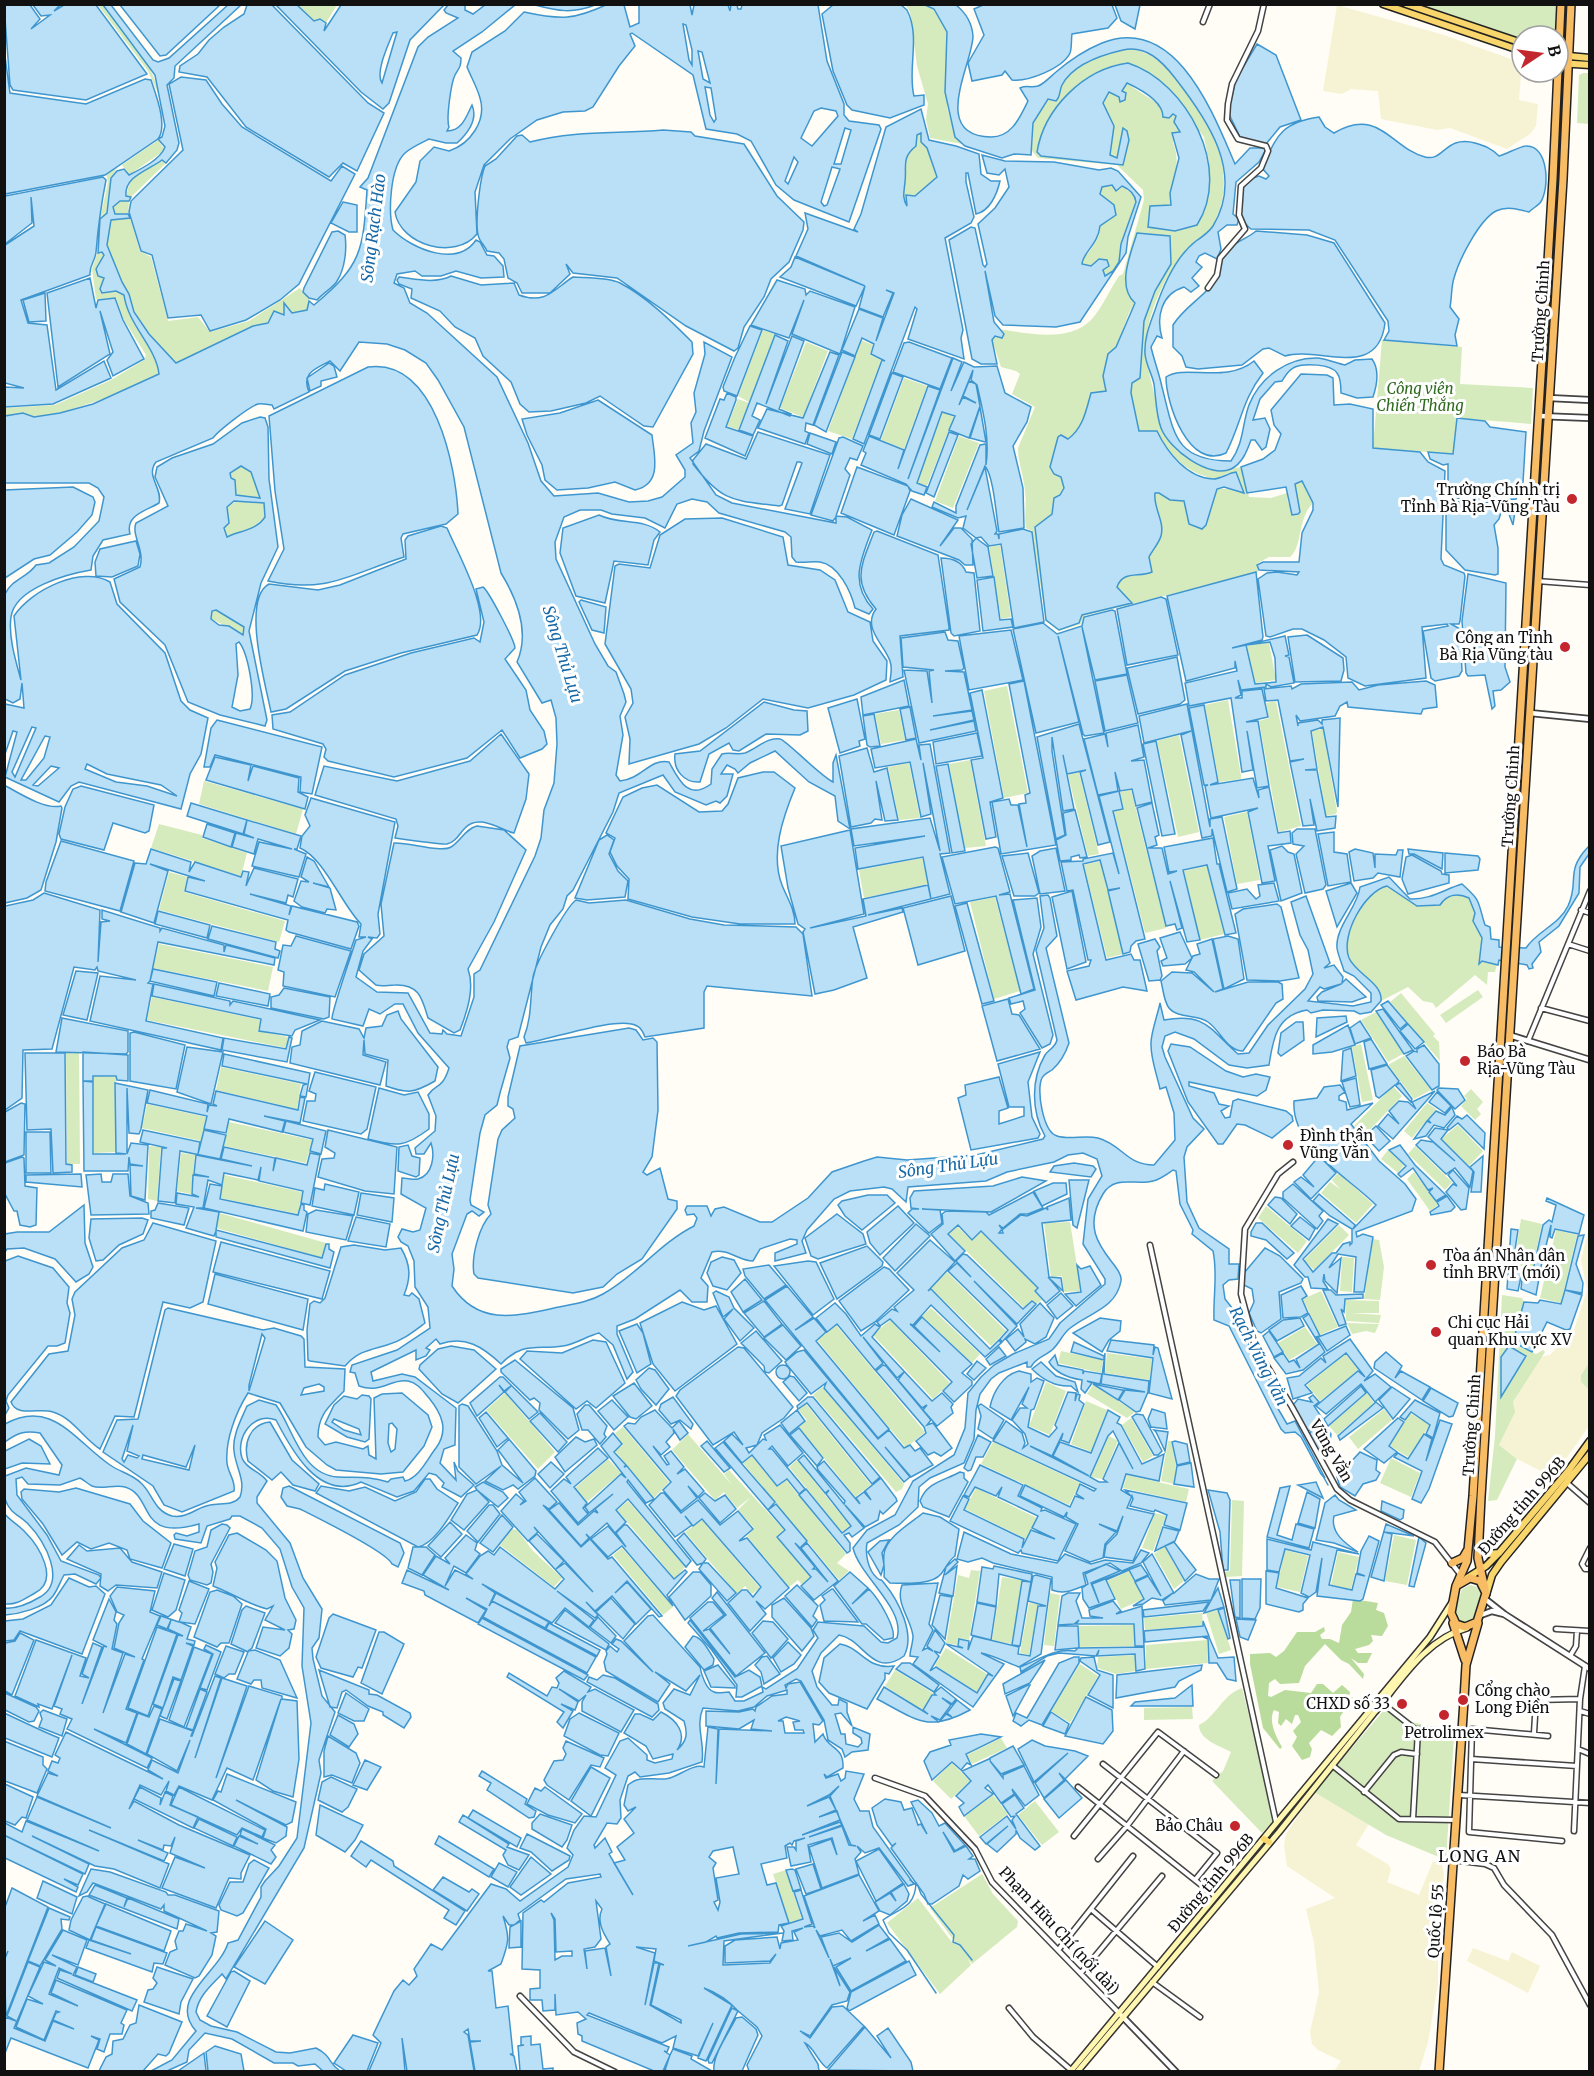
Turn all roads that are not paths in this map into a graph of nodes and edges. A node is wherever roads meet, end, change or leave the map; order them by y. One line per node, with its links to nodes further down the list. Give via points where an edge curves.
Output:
1 (1210, 4): 7 (street)
2 (1264, 4): 18 (street, via 1258,32 1232,84 1227,114 1238,139 1266,146 1268,151 1256,175 1241,186 1239,215 1245,229 1220,258 1217,274)
3 (1383, 4): 10 (main road)
4 (1406, 4): 9 (main road)
5 (1561, 4): 8 (highway, Trường Chinh)
6 (1571, 4): 12 (highway, Trường Chinh)
7 (1203, 22)
8 (1560, 24)
9 (1510, 39)
10 (1510, 47)
11 (1590, 58): 12 (main road)
12 (1570, 60): 13 (main road)
13 (1590, 65)
14 (1558, 84): 16 (highway, Trường Chinh)
15 (1569, 84): 17 (highway, Trường Chinh)
16 (1553, 179): 17 (highway); 19 (highway, Trường Chinh)
17 (1563, 179): 20 (highway, Trường Chinh)
18 (1208, 288)
19 (1540, 397): 20 (street); 22 (highway, Trường Chinh)
20 (1549, 398): 21 (street); 23 (highway, Trường Chinh)
21 (1590, 400)
22 (1539, 416): 23 (street); 27 (highway, Trường Chinh)
23 (1548, 416): 24 (street); 25 (highway, Trường Chinh)
24 (1590, 418)
25 (1537, 581): 26 (street); 27 (highway, Trường Chinh)
26 (1590, 585)
27 (1526, 712): 28 (street); 36 (highway, Trường Chinh)
28 (1590, 719)
29 (1590, 891): 30 (street)
30 (1581, 910): 31 (street); 32 (street)
31 (1590, 913)
32 (1568, 944): 33 (street); 34 (street)
33 (1590, 951)
34 (1541, 1008): 35 (street); 37 (street)
35 (1590, 1021)
36 (1505, 1034): 37 (street); 45 (highway, Trường Chinh); 46 (highway, Trường Chinh)
37 (1528, 1041): 38 (street)
38 (1590, 1060)
39 (1293, 1162): 49 (street, Vũng Vằn, via 1278,1174 1245,1229 1240,1289 1253,1341 1336,1489 1350,1500 1435,1542)
40 (1150, 1245): 97 (street)
41 (1590, 1441): 48 (main road, Đường tỉnh 996B)
42 (1589, 1457): 43 (main road, Đường tỉnh 996B)
43 (1567, 1483): 44 (street); 54 (main road, Đường tỉnh 996B, via 1501,1562 1492,1575)
44 (1590, 1503)
45 (1479, 1540): 48 (main road, via 1484,1552); 51 (highway, Trường Chinh)
46 (1469, 1546): 49 (highway, via 1463,1558); 52 (highway, Trường Chinh)
47 (1590, 1548): 50 (street, via 1582,1564)
48 (1499, 1553): 51 (main road, Đường tỉnh 996B)
49 (1452, 1563): 52 (street, Vũng Vằn)
50 (1590, 1569)
51 (1480, 1570): 52 (main road, Đường tỉnh 996B); 53 (highway, Trường Chinh)
52 (1463, 1577): 53 (highway, via 1475,1579); 55 (highway, Trường Chinh)
53 (1485, 1589): 54 (highway)
54 (1485, 1599): 56 (street); 57 (highway)
55 (1453, 1600): 58 (highway); 69 (main road, Đường tỉnh 996B, via 1430,1637)
56 (1504, 1614): 57 (street, via 1492,1611); 64 (street)
57 (1480, 1615): 59 (highway); 65 (highway, Quốc lộ 55)
58 (1452, 1617): 59 (highway, via 1456,1624); 61 (highway, Quốc lộ 55)
59 (1468, 1627): 61 (main road, Đường tỉnh 996B)
60 (1556, 1629): 62 (street)
61 (1456, 1631): 65 (highway, Quốc lộ 55); 68 (main road, Đường tỉnh 996B, via 1436,1642)
62 (1577, 1631): 63 (street); 64 (street, via 1576,1646)
63 (1590, 1631)
64 (1570, 1656): 66 (street)
65 (1466, 1665): 73 (highway, Quốc lộ 55)
66 (1587, 1667): 67 (street)
67 (1581, 1699): 70 (street); 74 (street, via 1538,1698)
68 (1382, 1703): 69 (main road, Đường tỉnh 996B); 72 (street)
69 (1372, 1711): 82 (main road, Đường tỉnh 996B); 97 (main road, Đường tỉnh 996B)
70 (1580, 1711): 71 (street); 76 (street)
71 (1590, 1714)
72 (1418, 1730): 73 (street); 78 (street)
73 (1462, 1732): 89 (highway, Quốc lộ 55)
74 (1534, 1733): 75 (street); 80 (street, via 1472,1729)
75 (1548, 1736)
76 (1578, 1749): 79 (street); 83 (street)
77 (1184, 1750): 84 (street); 86 (street, via 1158,1732); 91 (street)
78 (1417, 1754): 88 (street, via 1394,1755); 95 (street)
79 (1590, 1754)
80 (1472, 1759): 83 (street); 90 (street)
81 (1104, 1764): 86 (street)
82 (1332, 1765): 88 (street); 101 (main road, Đường tỉnh 996B)
83 (1577, 1766): 92 (street)
84 (1216, 1775)
85 (875, 1778): 111 (street, Phạm Hữu Chí (nối dài), via 925,1796 975,1849 992,1882)
86 (1121, 1778): 91 (street); 94 (street)
87 (1078, 1787): 94 (street)
88 (1364, 1792): 95 (street, via 1395,1817)
89 (1458, 1795): 90 (street); 96 (highway, Quốc lộ 55)
90 (1470, 1796): 92 (street); 102 (street, via 1469,1832)
91 (1148, 1799): 98 (street); 107 (street, via 1217,1853)
92 (1576, 1803): 93 (street); 99 (street)
93 (1590, 1803)
94 (1100, 1805): 98 (street); 100 (street)
95 (1413, 1819): 96 (street)
96 (1456, 1820): 105 (highway, Quốc lộ 55)
97 (1276, 1823): 101 (main road, Đường tỉnh 996B)
98 (1127, 1826): 104 (street); 107 (street)
99 (1574, 1831)
100 (1074, 1836)
101 (1266, 1841): 108 (main road, Đường tỉnh 996B); 114 (main road, Đường tỉnh 996B)
102 (1562, 1841)
103 (1133, 1856): 109 (street)
104 (1098, 1859)
105 (1453, 1860): 116 (street, via 1494,1868 1504,1885 1552,1935); 123 (highway, Quốc lộ 55)
106 (1162, 1875): 110 (street)
107 (1195, 1880): 108 (street)
108 (1215, 1896): 112 (main road, Đường tỉnh 996B)
109 (1092, 1910): 110 (street); 111 (street)
110 (1115, 1932): 112 (street); 113 (street)
111 (1059, 1948): 113 (street, Phạm Hữu Chí (nối dài))
112 (1158, 1967): 118 (main road, Đường tỉnh 996B)
113 (1082, 1972): 118 (street, Phạm Hữu Chí (nối dài))
114 (1152, 1982): 118 (main road, Đường tỉnh 996B); 119 (street)
115 (520, 1996): 121 (street, via 574,2052)
116 (1590, 2005)
117 (1009, 2008): 120 (street, via 1033,2037)
118 (1121, 2015): 120 (main road, Đường tỉnh 996B); 122 (street)
119 (1200, 2018)
120 (1073, 2071)
121 (615, 2072)
122 (1176, 2072)
123 (1439, 2072)

